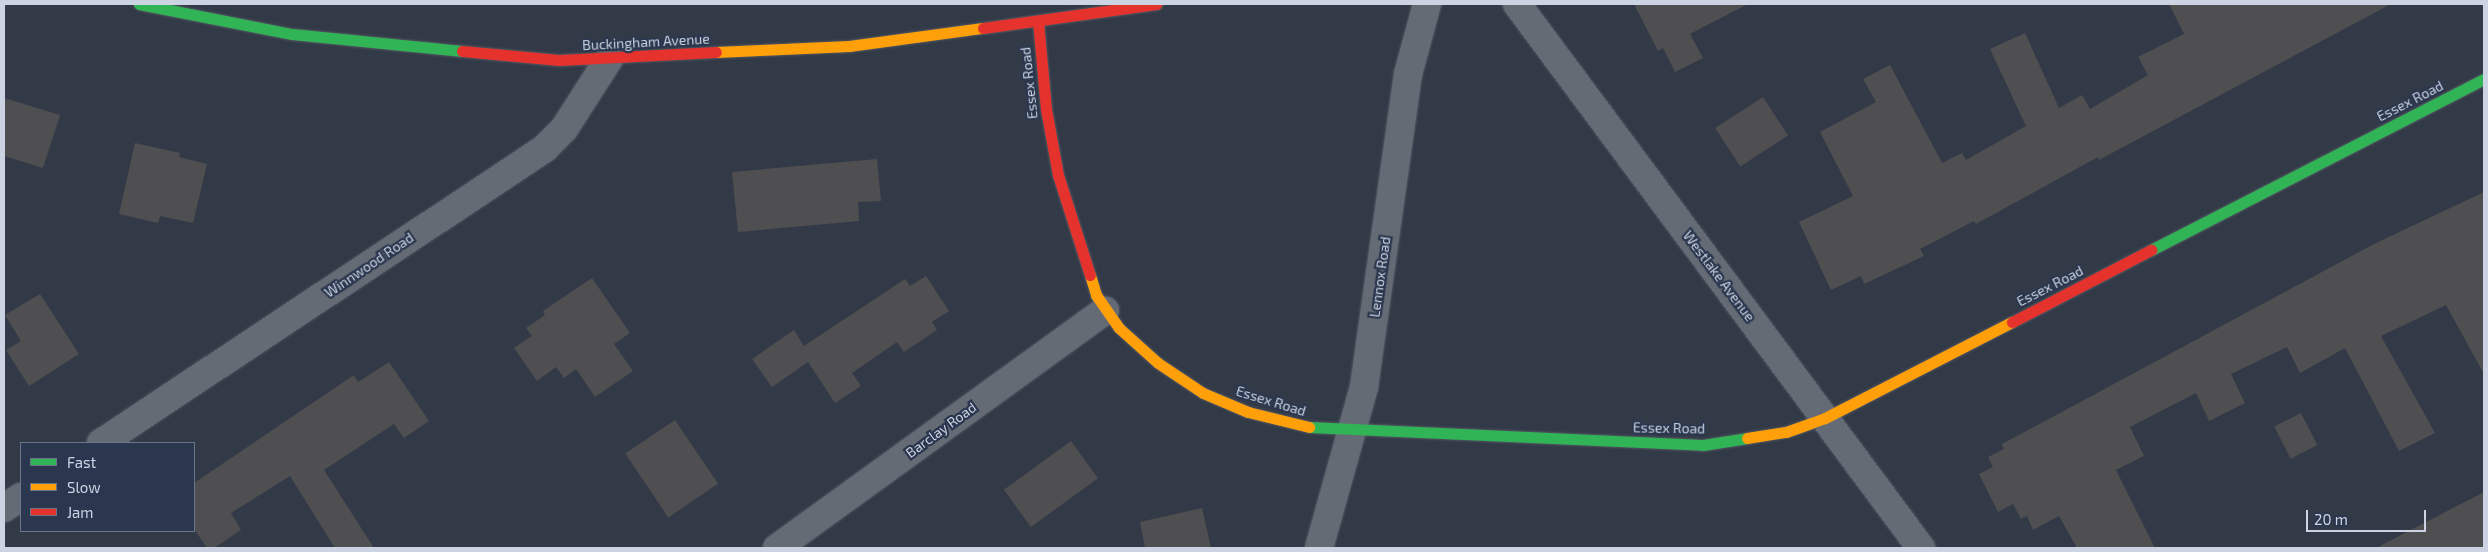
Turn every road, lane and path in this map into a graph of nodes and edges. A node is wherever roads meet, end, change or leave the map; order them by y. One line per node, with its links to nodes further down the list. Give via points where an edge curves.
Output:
1 (140, 4): 6 (street, Buckingham Avenue, via 292,34 530,58)
2 (1156, 4): 5 (street, Buckingham Avenue)
3 (1428, 4): 10 (street, Lennox Road, via 1408,74 1364,387)
4 (1516, 4): 9 (street, Westlake Avenue)
5 (1038, 21): 6 (street, Buckingham Avenue, via 849,46); 8 (street, Essex Road, via 1046,109 1058,175 1069,217)
6 (609, 59): 11 (street, Winnwood Road, via 564,129 544,149)
7 (2484, 79): 9 (street, Essex Road)
8 (1105, 311): 10 (street, Essex Road, via 1158,363 1204,393 1248,412 1307,428); 14 (street, Barclay Road)
9 (1825, 418): 10 (street, Essex Road, via 1786,432 1703,445); 16 (street, Westlake Avenue)
10 (1353, 430): 15 (street, Lennox Road)
11 (103, 442)
12 (20, 498): 13 (street)
13 (4, 508)
14 (776, 548)
15 (1319, 548)
16 (1921, 548)

